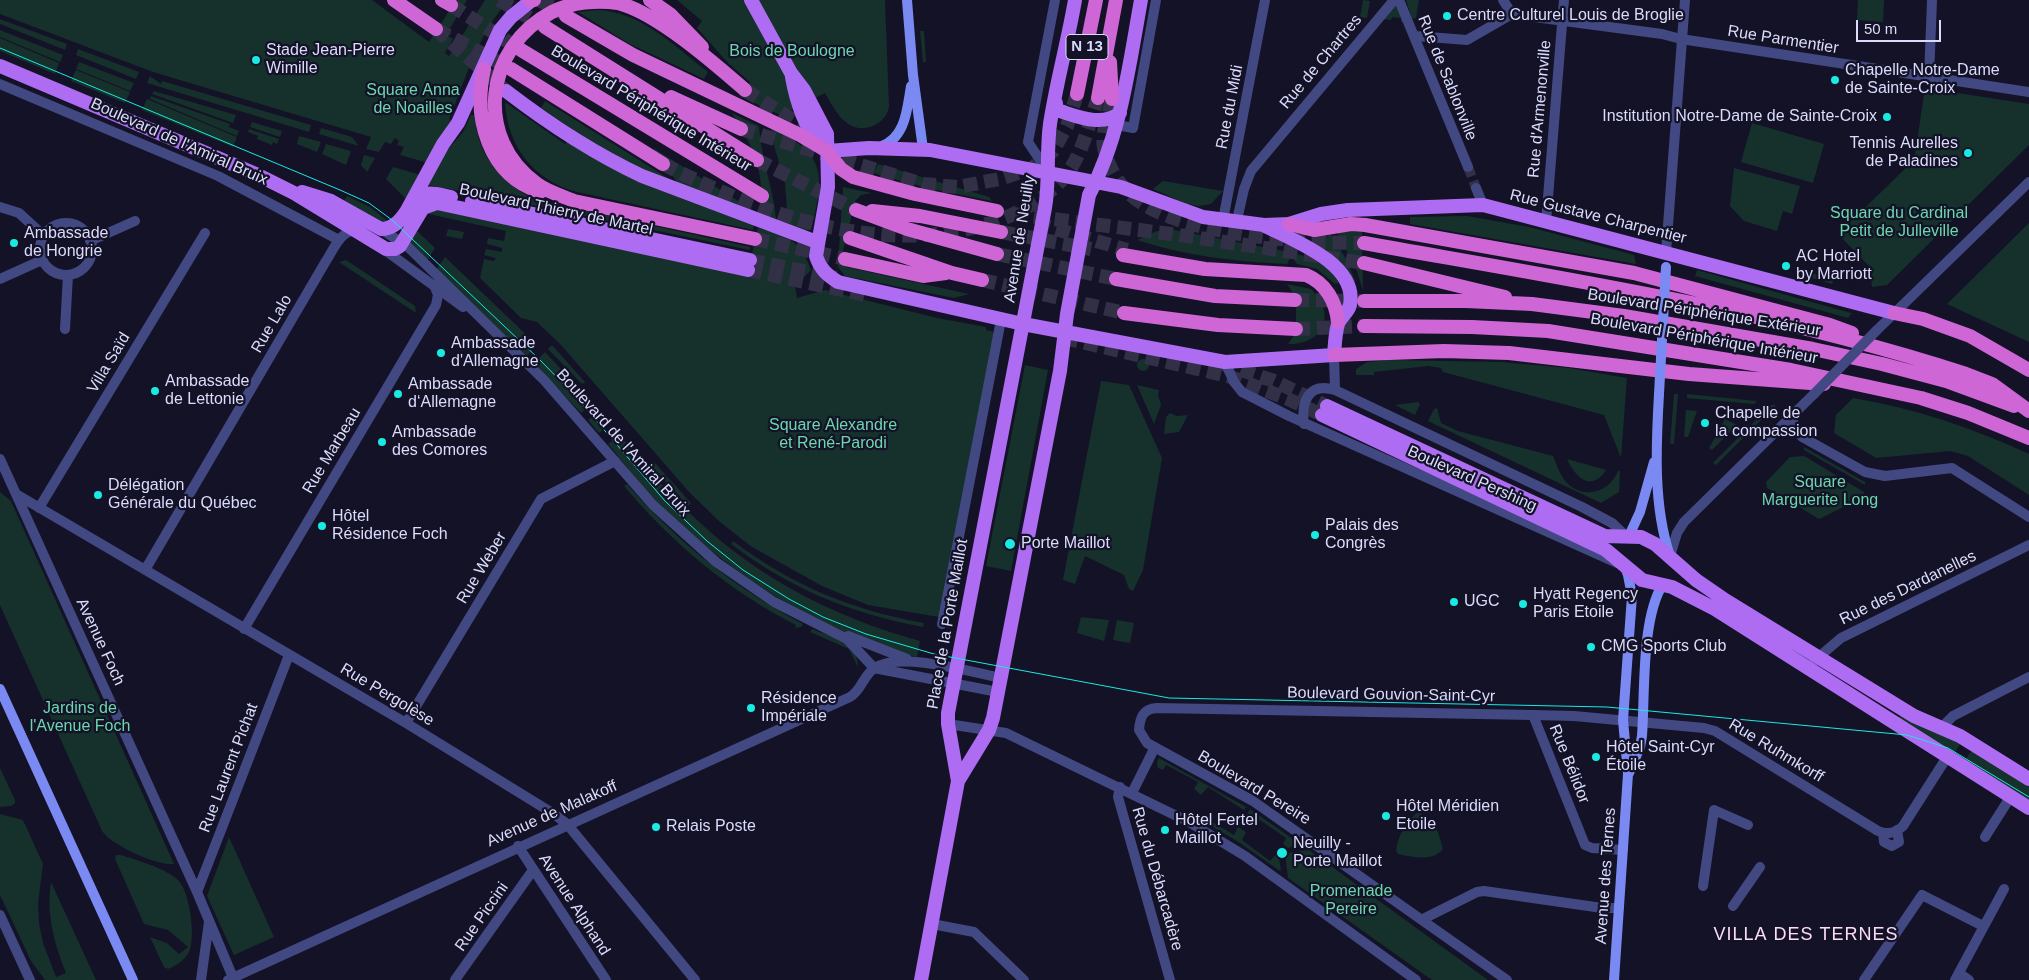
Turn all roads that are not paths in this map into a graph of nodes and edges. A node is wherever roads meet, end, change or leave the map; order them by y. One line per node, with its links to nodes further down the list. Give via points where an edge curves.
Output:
1 (394, 0): 23 (highway)
2 (532, 0): 28 (main road, via 505,23 494,40)
3 (650, 0): 30 (highway, via 677,21)
4 (751, 0): 45 (main road, via 791,73 804,90 826,134)
5 (907, 0): 31 (main road)
6 (1055, 0): 49 (street, via 1028,142)
7 (1075, 0): 40 (main road, Avenue de Neuilly)
8 (1096, 0): 38 (highway, N 13)
9 (1116, 0): 39 (highway, N 13)
10 (1141, 0): 41 (main road)
11 (1156, 0): 41 (street, via 1133,128)
12 (1265, 0): 50 (street, Rue du Midi)
13 (1394, 0): 51 (street, Rue de Chartres)
14 (1399, 0): 24 (street, Rue de Sablonville)
15 (1503, 0): 19 (street)
16 (1564, 0): 21 (street, Rue d'Armenonville)
17 (1685, 0): 25 (street)
18 (1932, 0): 33 (street)
19 (1512, 14): 21 (street, Rue Parmentier); 24 (street, via 1467,40)
20 (566, 16): 45 (highway, via 633,55)
21 (1562, 21): 25 (street, Rue Parmentier); 65 (street, Rue d'Armenonville)
22 (545, 27): 32 (highway)
23 (436, 29)
24 (1416, 36): 48 (street, Rue de Sablonville)
25 (1681, 39): 33 (street, Rue Parmentier); 82 (street)
26 (521, 50): 56 (highway, Boulevard Périphérique Intérieur)
27 (0, 66): 54 (main road, Boulevard de l'Amiral Bruix)
28 (484, 69): 57 (highway, via 480,92 482,119 486,138 497,161 512,178 526,187); 58 (main road, via 458,123 439,150)
29 (511, 69): 47 (highway)
30 (728, 75): 35 (highway); 57 (highway, via 651,17 616,2 599,0 568,5 533,24 515,42 498,74 495,94 498,126 510,155 526,175 548,190)
31 (913, 75): 43 (main road, via 907,111 898,135 892,142); 44 (main road)
32 (628, 78): 42 (highway); 46 (highway)
33 (1929, 78): 37 (street, Rue Parmentier)
34 (0, 84): 76 (street, Boulevard de l'Amiral Bruix, via 218,176)
35 (745, 90)
36 (506, 91): 77 (main road, via 570,137 642,176)
37 (2029, 92)
38 (1077, 94)
39 (1105, 98)
40 (1056, 104): 41 (main road, via 1060,111 1100,121); 49 (main road, Avenue de Neuilly, via 1048,148)
41 (1118, 119): 52 (main road)
42 (741, 129)
43 (869, 148): 44 (main road); 45 (main road)
44 (923, 149): 49 (main road)
45 (827, 151): 61 (highway, via 841,169 853,177); 77 (main road, via 828,196)
46 (757, 160)
47 (663, 164)
48 (1468, 167)
49 (1050, 174): 52 (main road); 101 (main road, Avenue de Neuilly)
50 (1233, 175): 51 (street); 62 (street, Rue du Midi)
51 (1249, 176): 63 (street)
52 (1097, 182): 62 (main road, via 1135,190 1190,213); 105 (main road, via 1089,195)
53 (2029, 182): 97 (street)
54 (280, 185): 68 (main road, Boulevard de l'Amiral Bruix, via 331,201); 69 (main road, Boulevard de l'Amiral Bruix)
55 (1476, 188): 59 (street)
56 (762, 196)
57 (574, 201): 74 (highway)
58 (412, 202): 68 (main road, via 398,222); 78 (main road, Boulevard Thierry de Martel, via 430,192 511,207 749,265 437,203 423,208)
59 (1483, 205): 65 (main road, Rue Gustave Charpentier); 66 (main road, Rue Gustave Charpentier, via 1348,210)
60 (0, 207): 72 (street, via 19,213)
61 (997, 211)
62 (1223, 220): 63 (main road)
63 (1238, 220): 67 (main road)
64 (135, 222): 75 (street)
65 (1546, 222): 82 (main road, Rue Gustave Charpentier)
66 (1289, 224): 67 (main road, Rue Gustave Charpentier); 108 (highway, via 1314,230 1365,225 1634,273 1830,325)
67 (1264, 225): 100 (main road, via 1327,260 1341,272 1348,284 1350,299 1347,313)
68 (381, 229): 78 (street, Boulevard de l'Amiral Bruix)
69 (356, 230): 76 (street, Rue Lalo, via 345,233); 80 (main road, Boulevard de l'Amiral Bruix)
70 (1001, 232): 83 (highway, via 920,216 856,210 907,229)
71 (204, 233): 120 (street, Villa Saïd)
72 (44, 236): 75 (street, via 56,225 65,223 80,228); 85 (street, via 40,252)
73 (850, 238): 87 (highway)
74 (755, 239)
75 (90, 240): 88 (street, via 92,248 88,264)
76 (339, 240): 126 (street, Rue Lalo)
77 (817, 242): 99 (main road, via 819,265 838,282)
78 (403, 243): 80 (main road, via 390,250); 98 (street, Boulevard de l'Amiral Bruix)
79 (1364, 243): 108 (highway, via 1772,320)
80 (380, 246): 92 (street, Boulevard de l'Amiral Bruix)
81 (1125, 252): 100 (highway, via 1174,264 1306,276 1316,280 1328,292)
82 (1666, 252): 97 (main road, Rue Gustave Charpentier); 116 (main road, bridge)
83 (997, 254)
84 (845, 259): 87 (highway, via 923,276)
85 (42, 260): 88 (street, via 52,272); 89 (street)
86 (1364, 263): 95 (highway)
87 (952, 273): 90 (highway)
88 (68, 275): 103 (street)
89 (0, 279)
90 (982, 280)
91 (1116, 280): 93 (highway, via 1215,296)
92 (435, 287): 98 (street, Boulevard de l'Amiral Bruix); 130 (street, Rue Marbeau, via 438,295 436,305)
93 (1295, 300)
94 (1364, 301): 95 (highway, Boulevard Périphérique Extérieur)
95 (1532, 304): 112 (highway, Boulevard Périphérique Extérieur, via 1813,348 1946,381)
96 (1124, 313): 104 (highway, via 1218,325)
97 (1894, 313): 109 (highway, via 1923,319 1970,336); 113 (street, bridge)
98 (480, 320): 118 (street, Boulevard de l'Amiral Bruix, via 548,384)
99 (1001, 320): 101 (main road); 128 (street, Place de la Porte Maillot)
100 (1338, 322): 106 (main road)
101 (1023, 324): 105 (main road); 135 (main road, Place de la Porte Maillot)
102 (1364, 326): 110 (highway, Boulevard Périphérique Intérieur, via 1548,331)
103 (65, 329)
104 (1296, 329)
105 (1066, 332): 107 (main road); 137 (main road)
106 (1334, 355): 107 (main road); 110 (highway, via 1444,351 1509,353 1689,374); 111 (street)
107 (1225, 362): 114 (street, Boulevard Pershing, via 1242,392)
108 (1928, 362): 112 (highway, via 1992,384)
109 (2029, 370)
110 (1876, 387): 115 (highway, Boulevard Périphérique Intérieur, via 1968,413)
111 (1335, 390): 114 (street, via 1322,389 1308,396 1303,408); 122 (street, Boulevard Pershing, via 1612,522)
112 (2029, 411)
113 (1794, 414): 121 (street, via 1793,424 1802,437 1870,474 1885,476 1944,468 1958,470); 124 (street, via 1684,522)
114 (1304, 424): 125 (street, Boulevard Pershing)
115 (2029, 438)
116 (1655, 456): 122 (main road, via 1640,512); 124 (main road, via 1662,533)
117 (0, 459): 119 (street, Avenue Foch)
118 (615, 461): 129 (street, Boulevard de l'Amiral Bruix, via 659,512 711,558 761,594); 145 (street, Rue Weber, via 541,499)
119 (16, 494): 120 (street, Rue Pergolèse); 167 (street, Avenue Foch)
120 (39, 508): 126 (street, Rue Pergolèse)
121 (2029, 517)
122 (1628, 538): 124 (main road, Boulevard Pershing, via 1641,538 1656,544); 125 (main road, via 1619,554); 125 (main road, Boulevard Pershing, via 1605,536 1325,410 1606,550)
123 (2029, 545): 133 (street, Rue des Dardanelles, via 1841,638)
124 (1670, 556): 127 (main road, via 1672,575); 133 (main road, Boulevard Pershing, via 1696,580)
125 (1624, 567): 127 (main road, Boulevard Pershing, via 1642,580); 143 (main road, Avenue des Ternes, via 1632,596)
126 (145, 570): 130 (street, Rue Pergolèse)
127 (1663, 584): 133 (main road, Boulevard Pershing, via 1689,594); 144 (main road, Avenue des Ternes, via 1649,630)
128 (942, 624)
129 (824, 628): 132 (street, Boulevard de l'Amiral Bruix); 134 (street, Boulevard de l'Amiral Bruix, via 847,639)
130 (244, 629): 131 (street, Rue Pergolèse)
131 (289, 655): 145 (street, Rue Pergolèse); 167 (street, Rue Laurent Pichat)
132 (912, 661): 134 (street, Boulevard de l'Amiral Bruix, via 893,661); 135 (street, Boulevard de l'Amiral Bruix)
133 (1812, 662): 147 (main road, Boulevard Pershing, via 1838,669 1914,716); 150 (main road, Boulevard Pershing, via 1830,682)
134 (874, 668): 138 (street); 158 (street, Avenue de Malakoff, via 850,697)
135 (956, 670): 137 (street, Boulevard de l'Amiral Bruix); 138 (main road, Place de la Porte Maillot)
136 (2029, 677): 147 (street, via 1953,716)
137 (1001, 678): 140 (main road)
138 (954, 684): 140 (street); 146 (main road, Place de la Porte Maillot)
139 (0, 689): 178 (main road)
140 (998, 692): 148 (main road)
141 (1533, 715): 142 (street, Boulevard Gouvion-Saint-Cyr, via 1157,708 1148,709); 143 (street, Boulevard Gouvion-Saint-Cyr); 162 (street, Rue Bélidor, via 1586,844 1592,848)
142 (1141, 717): 149 (street, Boulevard Pereire, via 1139,730 1142,737)
143 (1623, 720): 144 (street, Boulevard Gouvion-Saint-Cyr); 151 (main road, Avenue des Ternes)
144 (1643, 722): 150 (street, Rue Ruhmkorff, via 1712,730 1883,833 1884,842 1892,846 1899,842 1897,830); 151 (main road, Avenue des Ternes, via 1640,748)
145 (406, 724): 158 (street, Rue Pergolèse)
146 (948, 724): 148 (street); 153 (main road, Place de la Porte Maillot)
147 (1941, 728): 152 (main road, via 1960,736)
148 (989, 730): 153 (main road); 154 (street, via 1006,732)
149 (1155, 747): 155 (street); 171 (street, Boulevard Pereire, via 1253,801)
150 (1947, 757): 156 (main road)
151 (1628, 774): 162 (main road, Avenue des Ternes)
152 (2029, 779)
153 (958, 781): 173 (main road)
154 (1120, 787): 155 (street); 185 (street, Rue du Débarcadère, via 1118,797)
155 (1132, 793): 186 (street, via 1238,852)
156 (2011, 796): 157 (main road); 160 (street)
157 (2029, 808)
158 (567, 824): 161 (street, Avenue de Malakoff); 182 (street, Rue Pergolèse)
159 (1748, 825): 165 (street, via 1714,810)
160 (1985, 837)
161 (518, 846): 164 (street, Avenue Alphand); 176 (street, Avenue de Malakoff)
162 (1623, 850): 169 (main road, Avenue des Ternes)
163 (1760, 867): 168 (street)
164 (533, 870): 180 (street, Rue Piccini); 181 (street, Avenue Alphand)
165 (1704, 886)
166 (2004, 890): 174 (street)
167 (197, 892): 172 (street, Avenue Foch)
168 (1733, 906)
169 (1619, 908): 171 (street, via 1484,891); 188 (main road, Avenue des Ternes)
170 (0, 914): 177 (street)
171 (1423, 919): 187 (street, Boulevard Pereire)
172 (209, 920): 176 (street, Avenue Foch); 179 (street)
173 (932, 924): 183 (main road); 184 (street, via 964,929 982,938)
174 (1983, 926): 175 (street); 189 (street, via 1922,895)
175 (1957, 976): 190 (street)
176 (231, 979)
177 (30, 980)
178 (133, 980)
179 (201, 980)
180 (455, 980)
181 (606, 980)
182 (694, 980)
183 (921, 980)
184 (1024, 980)
185 (1170, 980)
186 (1416, 980)
187 (1507, 980)
188 (1614, 980)
189 (1864, 980)
190 (1969, 980)

